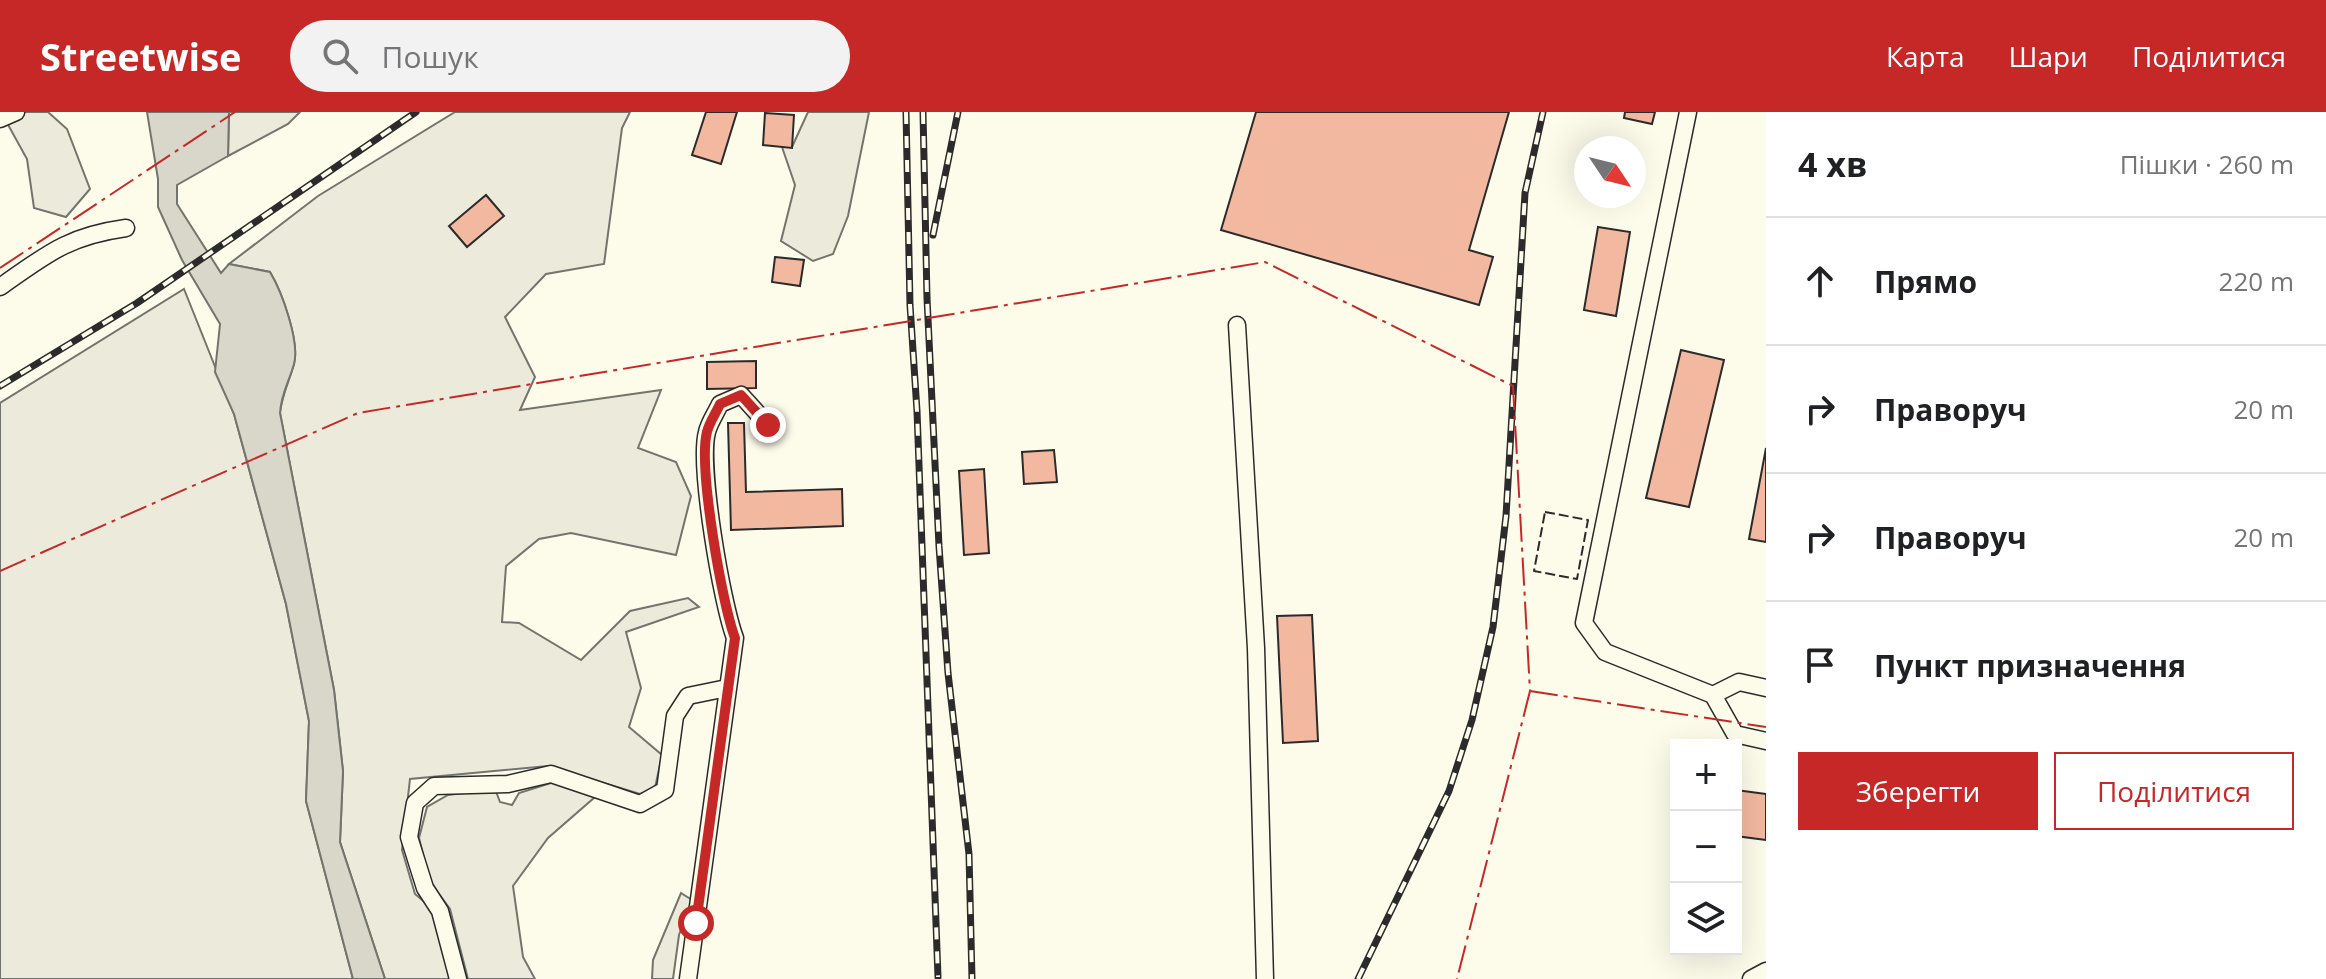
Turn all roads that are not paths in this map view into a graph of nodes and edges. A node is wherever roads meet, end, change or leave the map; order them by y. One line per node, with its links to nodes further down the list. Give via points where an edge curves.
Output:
1 (16, 112): 3 (street)
2 (1688, 112): 10 (street, via 1584,623 1605,652)
3 (0, 119)
4 (126, 228): 5 (street, via 86,234)
5 (0, 287)
6 (1237, 325): 15 (street, via 1256,648)
7 (768, 425): 8 (street, via 741,395 720,404 706,433 708,493 726,613 735,638)
8 (727, 688): 13 (street, via 688,696 675,716 665,790 640,804 551,774 508,784 434,786 415,803 409,837 425,888 440,911); 14 (street)
9 (1766, 688): 10 (street, via 1739,682)
10 (1713, 695): 11 (street, via 1735,734)
11 (1766, 741)
12 (1766, 971): 16 (street)
13 (458, 979)
14 (688, 979)
15 (1265, 979)
16 (1751, 979)

